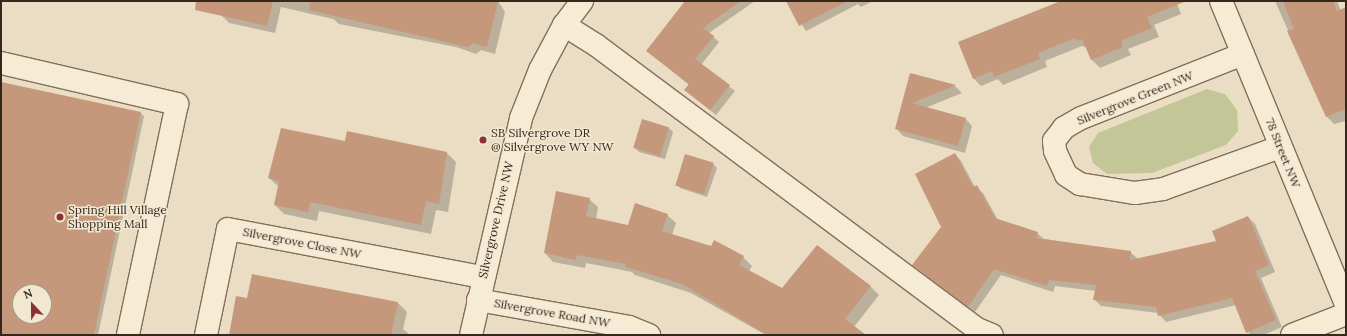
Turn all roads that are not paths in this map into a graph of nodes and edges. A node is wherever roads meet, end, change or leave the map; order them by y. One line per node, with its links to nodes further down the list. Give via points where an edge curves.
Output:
1 (582, 1): 3 (street, Silvergrove Drive NW)
2 (1221, 1): 4 (street, 78 Street NW)
3 (564, 25): 7 (street, Silvergrove Drive NW, via 540,70 521,118); 15 (street, via 602,49 977,329)
4 (1243, 54): 6 (street, 78 Street NW); 6 (street, Silvergrove Green NW, via 1081,118 1064,128 1054,141 1055,151 1066,174 1080,184 1134,193 1163,189)
5 (1, 64): 11 (street, via 177,104)
6 (1280, 147): 9 (street, 78 Street NW)
7 (482, 277): 8 (street, Silvergrove Drive NW); 12 (street, Silvergrove Close NW, via 228,229)
8 (478, 300): 13 (street, Silvergrove Drive NW); 14 (street, Silvergrove Road NW, via 629,327)
9 (1346, 305)
10 (1346, 314): 16 (street)
11 (128, 335)
12 (206, 335)
13 (471, 335)
14 (648, 335)
15 (992, 335)
16 (1292, 335)

